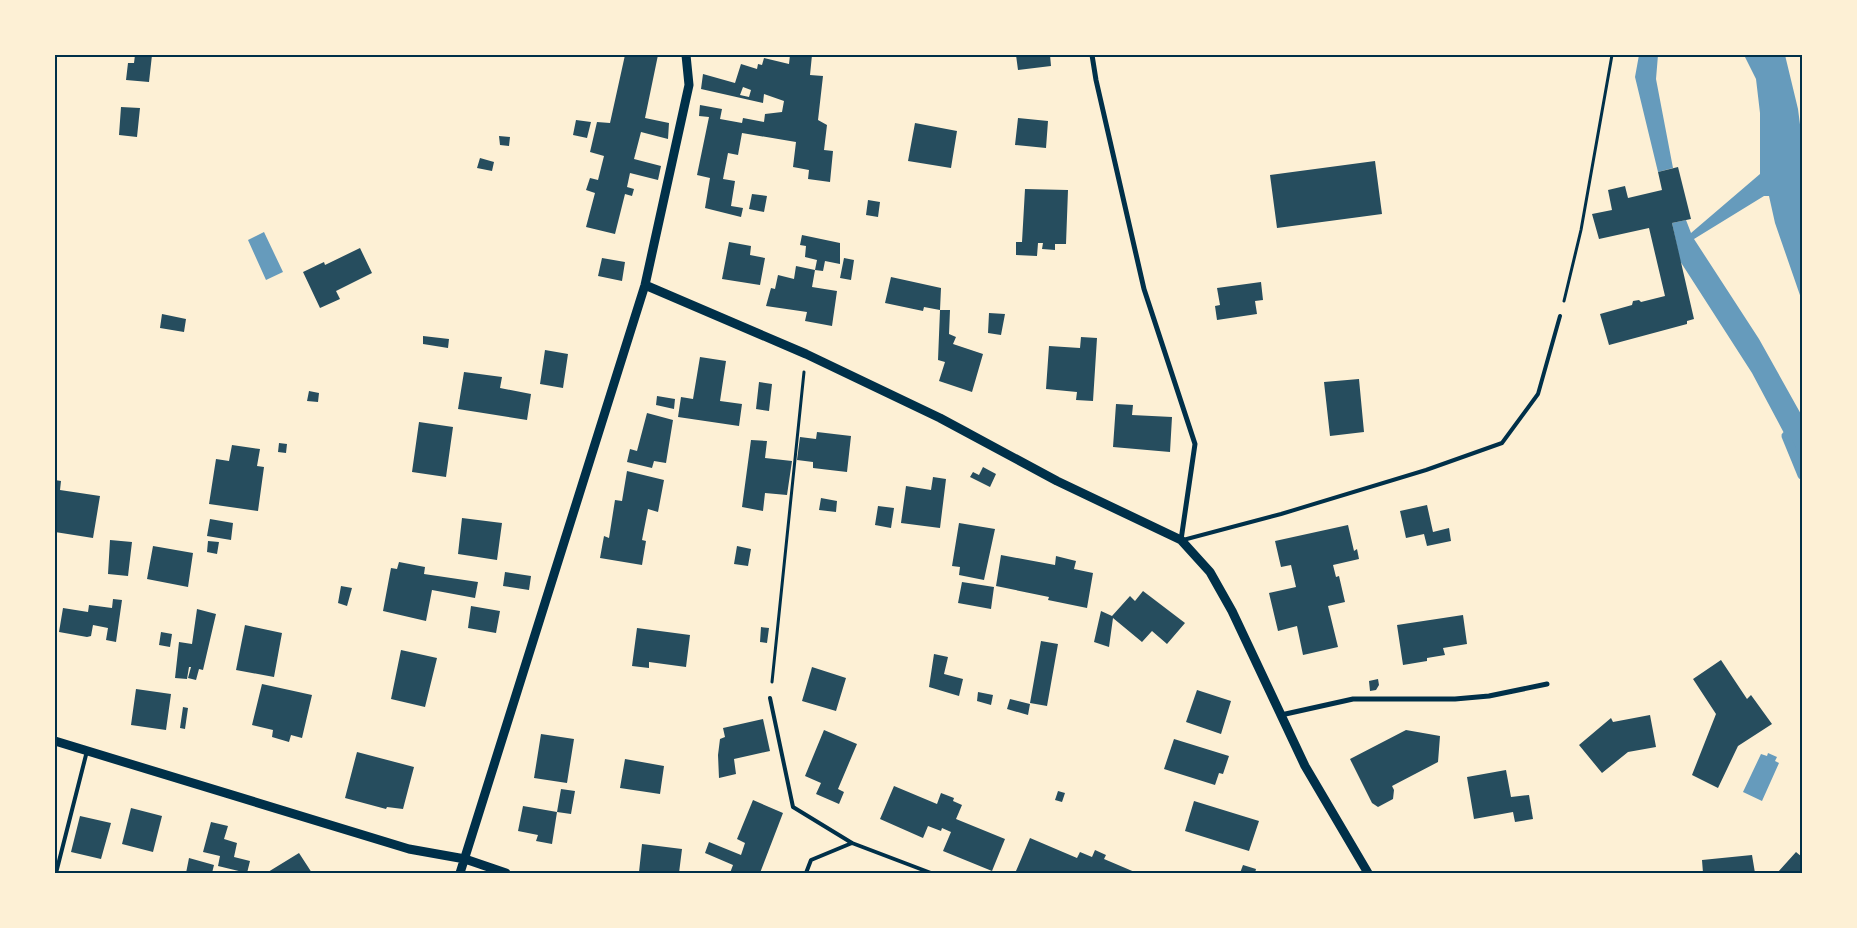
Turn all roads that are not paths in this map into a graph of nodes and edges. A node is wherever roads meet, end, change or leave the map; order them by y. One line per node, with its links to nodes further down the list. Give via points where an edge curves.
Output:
1 (686, 55): 3 (street, via 689,85)
2 (1092, 55): 5 (street, via 1144,289 1195,444)
3 (645, 285): 5 (street, via 806,354 940,418 1057,482); 12 (street)
4 (1560, 316): 5 (lane, via 1538,394 1502,443 1281,514)
5 (1181, 540): 8 (street, via 1210,572)
6 (1546, 684): 8 (street, via 1472,698 1353,699)
7 (770, 698): 11 (lane, via 793,808)
8 (1281, 715): 18 (street, via 1305,766)
9 (55, 741): 10 (street)
10 (87, 751): 12 (street, via 409,849); 13 (lane)
11 (852, 842): 16 (lane, via 811,860); 17 (lane)
12 (465, 859): 14 (street); 15 (street)
13 (56, 873)
14 (460, 873)
15 (506, 873)
16 (806, 873)
17 (931, 873)
18 (1368, 873)

